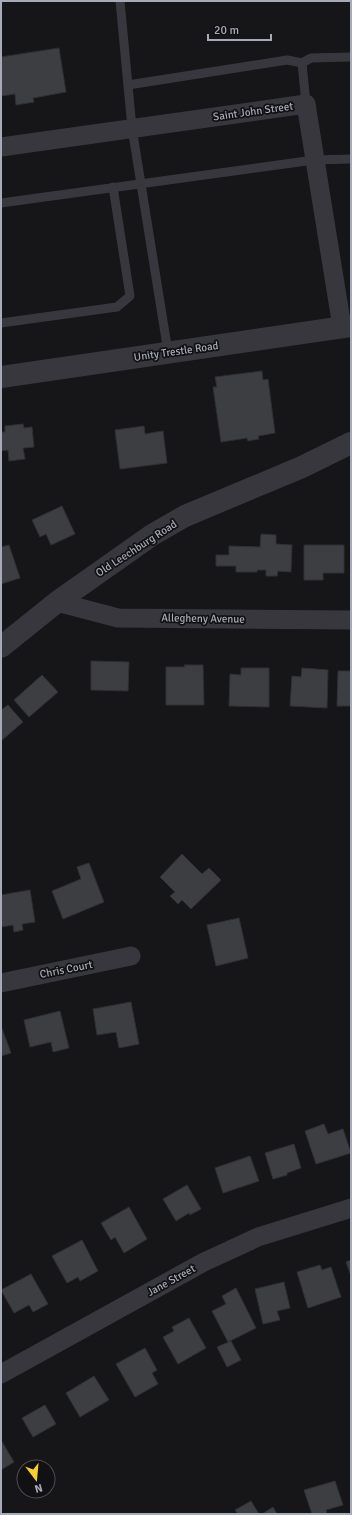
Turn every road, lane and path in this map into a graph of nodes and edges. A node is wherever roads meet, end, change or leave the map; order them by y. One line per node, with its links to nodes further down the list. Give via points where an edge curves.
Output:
1 (120, 1): 4 (lane)
2 (351, 57): 3 (lane, via 311,58)
3 (302, 62): 4 (lane, via 287,60); 5 (lane)
4 (128, 85): 6 (lane)
5 (306, 104): 6 (street, Saint John Street); 9 (street, Saint John Street)
6 (132, 128): 7 (street, Saint John Street); 10 (lane)
7 (1, 147)
8 (351, 159): 9 (lane)
9 (314, 160): 10 (lane); 14 (street, Saint John Street)
10 (141, 183): 11 (lane); 15 (lane)
11 (114, 187): 12 (lane); 13 (lane, via 130,296 117,307)
12 (1, 203)
13 (1, 323)
14 (347, 326): 15 (street, Unity Trestle Road)
15 (168, 352): 16 (street, Unity Trestle Road)
16 (1, 377)
17 (351, 443): 18 (street, Old Leechburg Road, via 302,467 186,516 152,535)
18 (57, 602): 19 (street, Allegheny Avenue, via 118,618); 20 (street, Old Leechburg Road)
19 (351, 620)
20 (1, 647)
21 (131, 956): 22 (street, Chris Court)
22 (1, 983)
23 (351, 1208): 24 (street, Jane Street, via 258,1237 204,1262)
24 (1, 1374)

